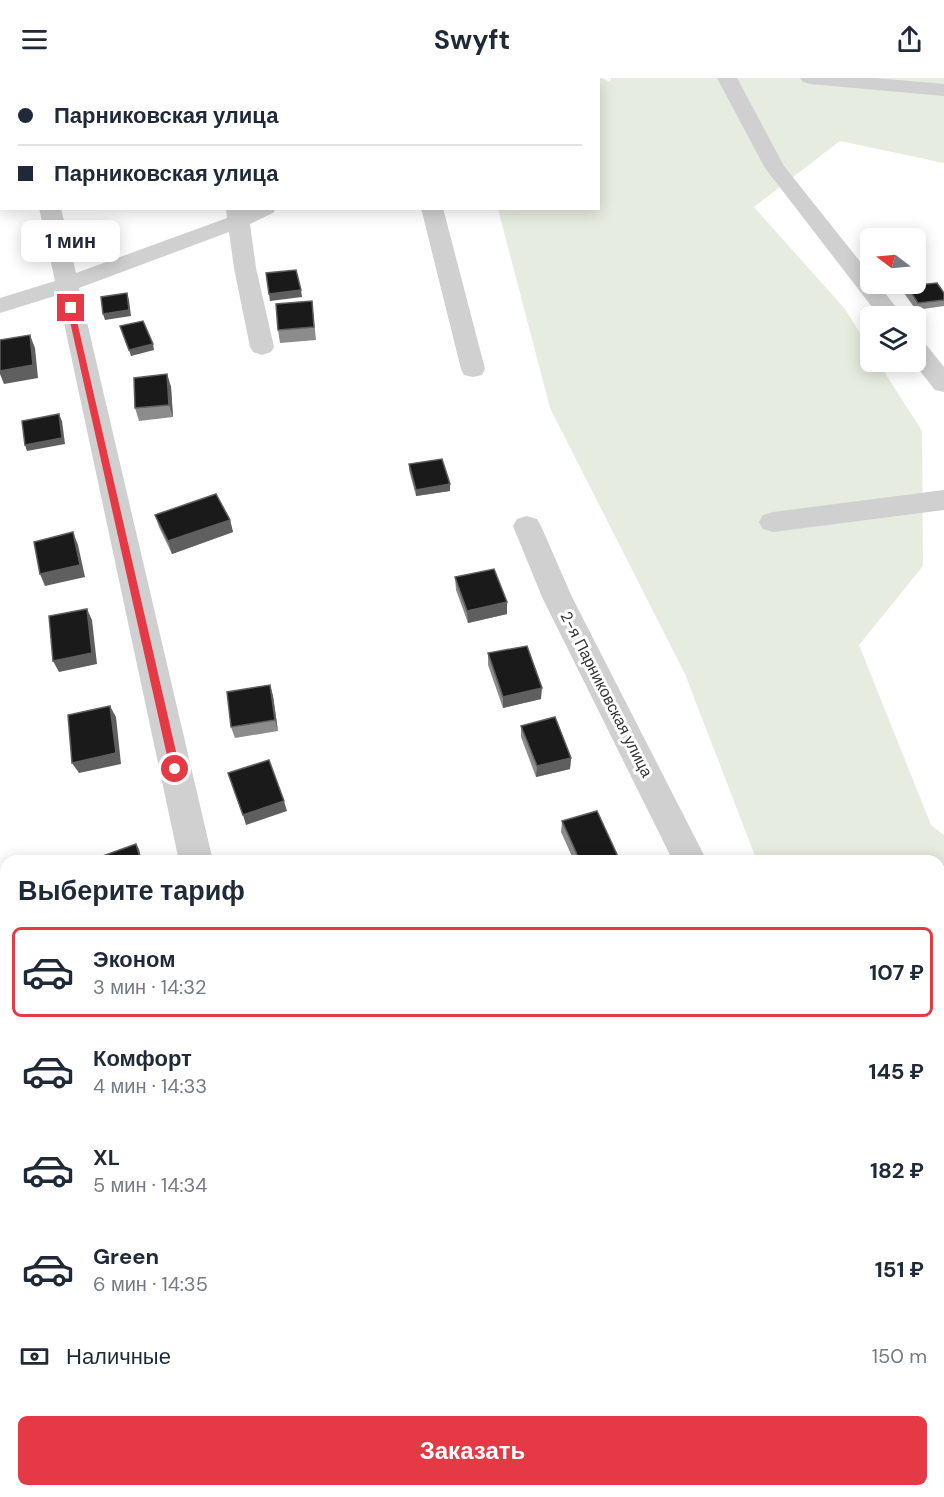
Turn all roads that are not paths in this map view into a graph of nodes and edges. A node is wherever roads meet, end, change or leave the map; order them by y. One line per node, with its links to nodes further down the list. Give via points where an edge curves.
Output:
1 (580, 78): 2 (street)
2 (586, 78)
3 (727, 78): 12 (street, via 775,168)
4 (810, 78): 5 (street)
5 (944, 90)
6 (50, 210): 10 (street)
7 (257, 210): 9 (street)
8 (433, 210): 15 (street)
9 (238, 215): 10 (street); 13 (street)
10 (65, 285): 11 (street); 20 (street)
11 (0, 306)
12 (883, 306)
13 (262, 347)
14 (926, 361): 16 (street)
15 (473, 369)
16 (944, 384)
17 (944, 500): 18 (street)
18 (773, 522)
19 (527, 526): 21 (street, 2-я Парниковская улица, via 557,597)
20 (195, 855)
21 (687, 855)

